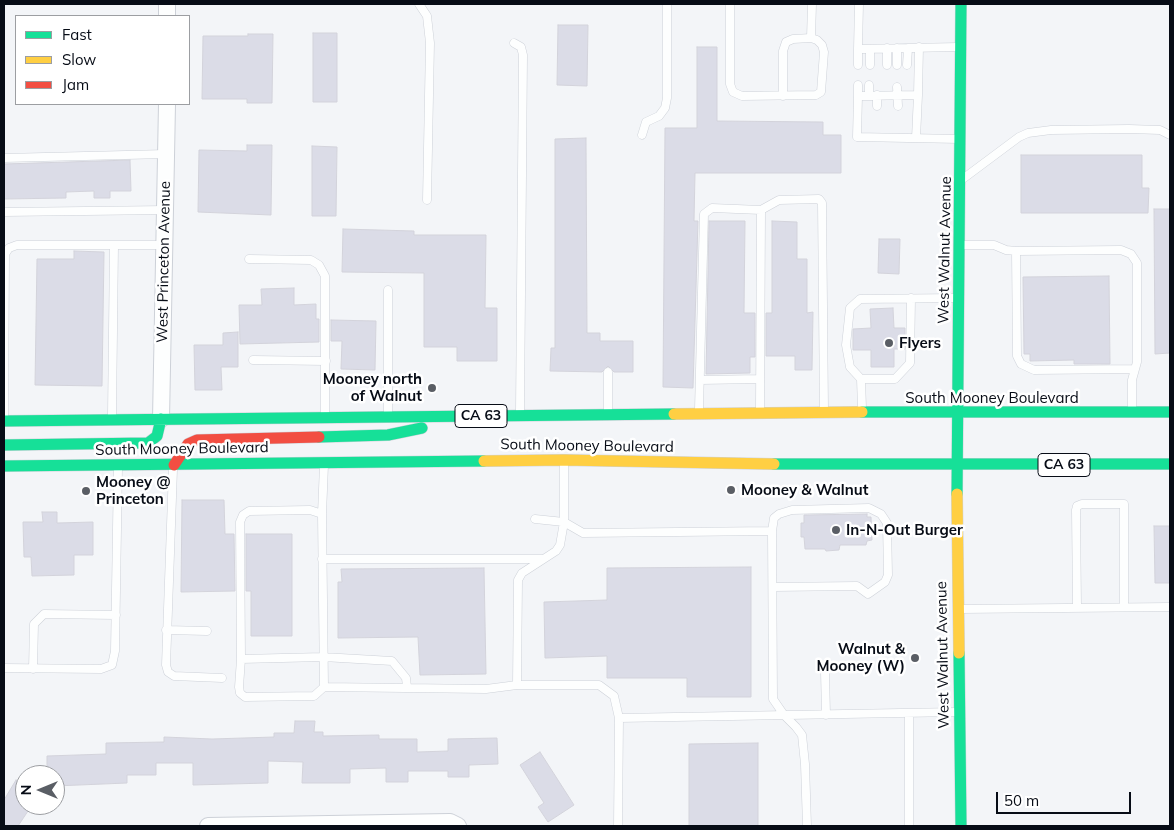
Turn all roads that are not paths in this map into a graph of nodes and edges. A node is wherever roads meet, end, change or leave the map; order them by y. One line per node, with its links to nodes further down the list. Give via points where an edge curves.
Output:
1 (419, 4): 42 (lane, via 427,16 430,43)
2 (667, 4): 33 (lane, via 667,98 659,116 646,122)
3 (730, 4): 25 (lane, via 730,84 733,92 742,96)
4 (812, 4): 7 (lane)
5 (859, 4): 14 (lane)
6 (960, 4): 9 (main road, West Walnut Avenue)
7 (812, 38): 25 (lane, via 786,42); 25 (lane, via 818,40 824,52 821,92)
8 (514, 43): 71 (lane, via 523,55)
9 (960, 46): 13 (lane); 38 (main road, West Walnut Avenue)
10 (887, 48): 11 (lane); 15 (lane); 18 (lane)
11 (898, 48): 12 (lane); 19 (lane)
12 (908, 48): 13 (lane); 20 (lane)
13 (919, 48): 24 (lane)
14 (858, 49): 15 (lane); 16 (lane)
15 (870, 49): 17 (lane)
16 (858, 65)
17 (870, 65)
18 (887, 65)
19 (898, 65)
20 (907, 65)
21 (858, 85): 26 (lane)
22 (870, 86): 27 (lane)
23 (898, 91): 24 (lane); 27 (lane); 30 (lane)
24 (918, 95): 37 (lane)
25 (783, 96)
26 (858, 96): 27 (lane); 35 (lane, via 857,138)
27 (873, 96): 29 (lane)
28 (167, 105): 39 (street, West Princeton Avenue)
29 (877, 106)
30 (898, 106)
31 (877, 128): 35 (lane)
32 (898, 128): 36 (lane)
33 (642, 135)
34 (1170, 135): 41 (lane, via 1160,130 1028,133)
35 (877, 138): 36 (lane)
36 (898, 138): 37 (lane)
37 (916, 138): 38 (lane)
38 (961, 139): 41 (main road, West Walnut Avenue)
39 (166, 154): 40 (lane); 43 (street, West Princeton Avenue)
40 (4, 158)
41 (960, 181): 48 (main road, West Walnut Avenue)
42 (427, 200)
43 (166, 210): 45 (lane); 46 (street, West Princeton Avenue)
44 (761, 210): 59 (lane); 61 (lane, via 712,208 704,214); 62 (lane, via 779,200 819,199 822,203)
45 (4, 212)
46 (165, 244): 47 (lane); 74 (street, West Princeton Avenue)
47 (114, 245): 54 (lane, via 9,248 5,254); 75 (lane)
48 (960, 246): 49 (lane, via 994,245); 53 (main road, West Walnut Avenue)
49 (1016, 251): 57 (lane, via 1017,356 1021,364 1034,370); 57 (lane, via 1115,249 1131,254 1137,264)
50 (248, 259): 56 (lane, via 311,260 320,265 327,286)
51 (388, 290): 72 (lane)
52 (911, 298): 53 (lane); 60 (lane, via 910,363 895,379); 60 (lane, via 860,298 850,308 846,346 850,367)
53 (959, 298): 66 (main road, West Walnut Avenue)
54 (5, 304): 76 (lane)
55 (253, 360): 56 (lane)
56 (326, 360): 73 (lane)
57 (1136, 369): 67 (lane, via 1132,380)
58 (608, 372): 68 (lane)
59 (760, 379): 61 (lane); 64 (lane)
60 (861, 379): 65 (lane)
61 (700, 380): 69 (lane)
62 (824, 412): 64 (main road, South Mooney Boulevard / CA 63); 65 (main road, South Mooney Boulevard / CA 63)
63 (1170, 412): 67 (main road, South Mooney Boulevard / CA 63)
64 (760, 413): 69 (main road, South Mooney Boulevard / CA 63)
65 (862, 413): 66 (main road, South Mooney Boulevard / CA 63)
66 (958, 413): 67 (main road, South Mooney Boulevard / CA 63); 85 (main road, West Walnut Avenue)
67 (1132, 413)
68 (608, 414): 69 (main road, South Mooney Boulevard / CA 63); 71 (main road, South Mooney Boulevard / CA 63)
69 (699, 414)
70 (478, 416): 71 (main road, South Mooney Boulevard / CA 63); 72 (main road, South Mooney Boulevard / CA 63); 77 (main road)
71 (520, 416)
72 (388, 417): 73 (main road, South Mooney Boulevard / CA 63); 77 (lane)
73 (325, 418): 74 (main road, South Mooney Boulevard / CA 63); 78 (lane)
74 (161, 419): 75 (main road, South Mooney Boulevard / CA 63); 79 (main road, via 158,436 148,443)
75 (112, 420): 76 (main road, South Mooney Boulevard / CA 63)
76 (4, 421)
77 (388, 435): 78 (main road)
78 (326, 436): 84 (main road, via 196,440 188,444)
79 (4, 445)
80 (564, 460): 81 (main road, South Mooney Boulevard / CA 63); 85 (main road, South Mooney Boulevard / CA 63); 89 (lane)
81 (325, 463): 84 (main road, South Mooney Boulevard / CA 63); 87 (lane)
82 (1170, 464): 85 (main road, South Mooney Boulevard / CA 63)
83 (118, 465): 84 (main road, South Mooney Boulevard / CA 63); 86 (main road, South Mooney Boulevard / CA 63); 98 (lane)
84 (174, 465): 99 (lane)
85 (958, 465): 97 (main road, West Walnut Avenue)
86 (4, 466)
87 (322, 514): 92 (lane); 102 (lane, via 310,510 249,511 242,514)
88 (535, 519): 89 (lane)
89 (564, 522): 90 (lane, via 583,533); 91 (lane, via 560,545)
90 (772, 531): 93 (lane); 93 (lane, via 774,518 792,510 869,508 881,514 887,522 888,575 885,582 868,594 857,586)
91 (544, 558): 92 (lane); 107 (lane, via 522,573 518,580)
92 (322, 559): 101 (lane)
93 (773, 587): 113 (lane, via 773,699)
94 (1170, 607): 96 (lane)
95 (1077, 608): 96 (lane); 96 (lane, via 1076,510 1082,504 1124,504); 97 (lane)
96 (1124, 608)
97 (958, 609): 110 (main road, West Walnut Avenue)
98 (116, 614): 104 (lane, via 112,665 101,669); 104 (lane, via 44,614 34,624)
99 (166, 630): 100 (lane); 106 (lane, via 168,672 183,677)
100 (207, 630)
101 (323, 657): 102 (lane); 108 (lane, via 392,661 406,678); 109 (lane)
102 (241, 658): 109 (lane, via 239,687 245,697 314,696)
103 (4, 668): 104 (lane)
104 (33, 669)
105 (825, 672): 112 (lane)
106 (222, 678)
107 (517, 685): 108 (lane, via 486,689); 114 (lane, via 599,685 614,696)
108 (407, 687): 109 (lane)
109 (324, 688)
110 (959, 712): 111 (lane); 121 (main road, West Walnut Avenue)
111 (909, 714): 112 (lane); 120 (lane)
112 (826, 715): 113 (lane)
113 (784, 716): 114 (lane); 119 (lane, via 802,735)
114 (618, 718): 118 (lane)
115 (208, 826): 116 (street)
116 (271, 826): 117 (street, via 450,822)
117 (458, 826)
118 (618, 826)
119 (807, 826)
120 (910, 826)
121 (961, 826)

